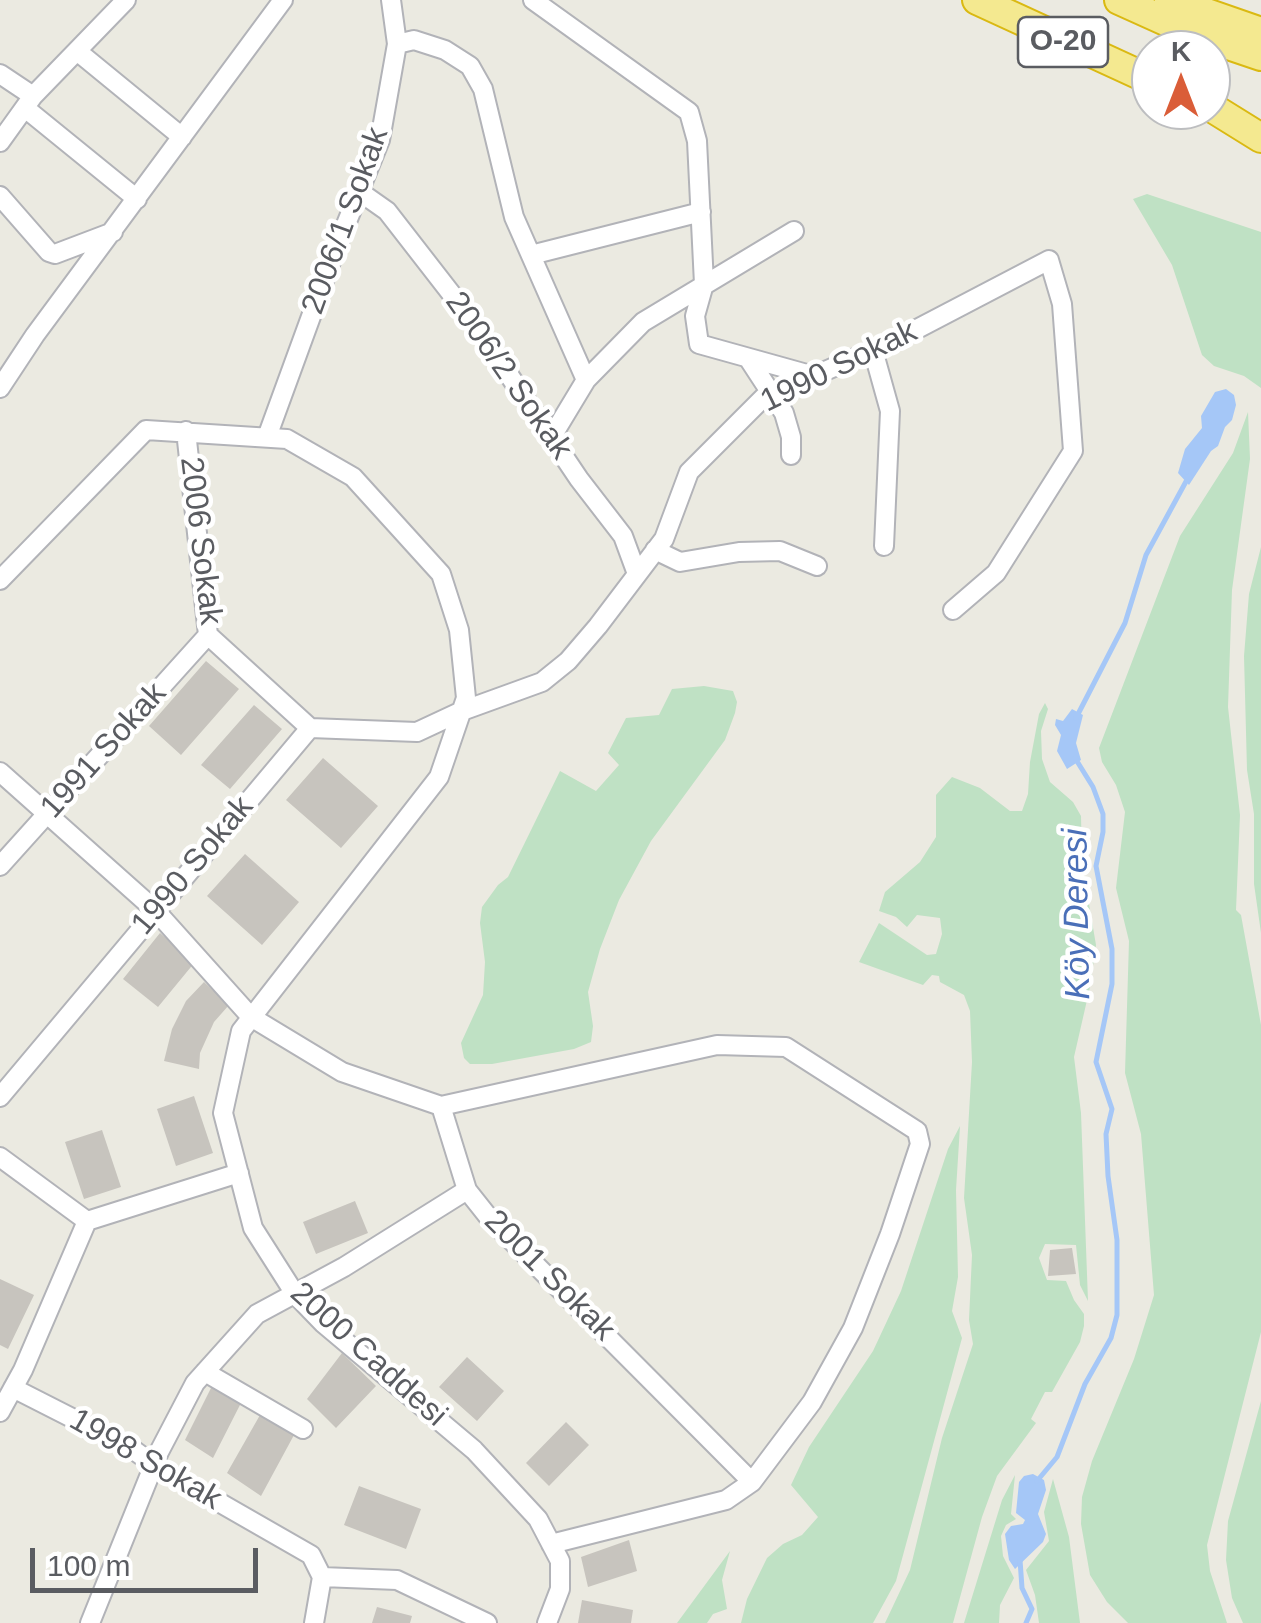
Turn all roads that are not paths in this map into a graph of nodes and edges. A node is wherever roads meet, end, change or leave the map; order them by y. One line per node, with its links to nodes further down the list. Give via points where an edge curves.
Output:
1 (126, 0): 10 (street)
2 (391, 0): 9 (street, 2006/1 Sokak)
3 (532, 0): 24 (street, via 689,112 698,141)
4 (977, 0): 12 (highway, O-20)
5 (1118, 0): 11 (highway, O-20)
6 (1169, 0): 8 (highway)
7 (281, 1): 18 (street)
8 (1261, 32)
9 (397, 44): 21 (street, 2006/1 Sokak, via 380,140); 27 (street, via 414,40 470,66 483,88 514,216)
10 (77, 51): 14 (street); 18 (street)
11 (1261, 56)
12 (1131, 71)
13 (0, 74): 14 (street)
14 (29, 102): 20 (street); 23 (street)
15 (1231, 112): 17 (highway)
16 (1231, 118): 19 (highway)
17 (1261, 122)
18 (182, 137): 23 (street)
19 (1261, 138)
20 (0, 142)
21 (360, 192): 36 (street, 2006/1 Sokak); 37 (street, 2006/2 Sokak, via 387,211 463,308)
22 (0, 196): 26 (street, via 55,254)
23 (138, 199): 26 (street)
24 (701, 212): 27 (street); 28 (street)
25 (794, 231): 28 (street)
26 (113, 232): 33 (street)
27 (531, 255): 32 (street)
28 (704, 284): 30 (street, via 695,316 699,344); 32 (street, via 643,322)
29 (874, 350): 31 (street, 1990 Sokak); 39 (street, via 890,411); 44 (street, 1990 Sokak, via 1049,260 1062,304 1073,451 996,573)
30 (748, 358): 31 (street); 34 (street)
31 (814, 376): 34 (street, 1990 Sokak)
32 (586, 380): 37 (street)
33 (0, 388)
34 (772, 394): 38 (street, via 784,413); 40 (street, 1990 Sokak, via 689,472)
35 (186, 431): 36 (street, 2000 Caddesi); 43 (street, 2000 Caddesi, via 146,430); 45 (street, 2006 Sokak)
36 (267, 437): 46 (street, 2000 Caddesi, via 287,439 354,477 442,574 459,630)
37 (552, 438): 42 (street, 2006/2 Sokak, via 623,536)
38 (791, 455)
39 (884, 546)
40 (655, 550): 41 (street, via 680,562 780,551); 42 (street, 1990 Sokak)
41 (817, 566)
42 (638, 574): 46 (street, 1990 Sokak, via 568,661 542,682)
43 (0, 580)
44 (952, 610)
45 (208, 635): 47 (street, 2006 Sokak); 49 (street, 1991 Sokak)
46 (462, 711): 47 (street, 1990 Sokak, via 417,732); 52 (street, 2000 Caddesi, via 439,776)
47 (310, 728): 51 (street, 1990 Sokak)
48 (0, 772): 49 (street)
49 (47, 814): 50 (street, 1991 Sokak); 51 (street)
50 (0, 866)
51 (155, 910): 52 (street); 53 (street, 1990 Sokak)
52 (251, 1017): 54 (street, via 342,1072); 56 (street, 2000 Caddesi, via 241,1031 224,1113)
53 (0, 1097)
54 (441, 1106): 57 (street, 2001 Sokak); 65 (street, via 717,1045 786,1046 917,1131 920,1144 852,1328 812,1402)
55 (0, 1157): 58 (street)
56 (238, 1173): 58 (street); 59 (street, 2000 Caddesi, via 253,1228)
57 (468, 1190): 59 (street); 65 (street, 2001 Sokak)
58 (86, 1221): 61 (street)
59 (295, 1294): 60 (street, via 257,1314); 66 (street, 2000 Caddesi, via 474,1450 538,1519)
60 (205, 1372): 63 (street); 64 (street)
61 (13, 1388): 62 (street); 64 (street, 1998 Sokak)
62 (0, 1412)
63 (302, 1428)
64 (154, 1465): 67 (street, 1998 Sokak, via 311,1555); 68 (street)
65 (752, 1482): 66 (street, via 726,1500)
66 (551, 1544): 71 (street, 2000 Caddesi, via 560,1561 560,1588)
67 (322, 1576): 69 (street); 70 (street, via 397,1580)
68 (90, 1623)
69 (314, 1623)
70 (487, 1623)
71 (546, 1623)

